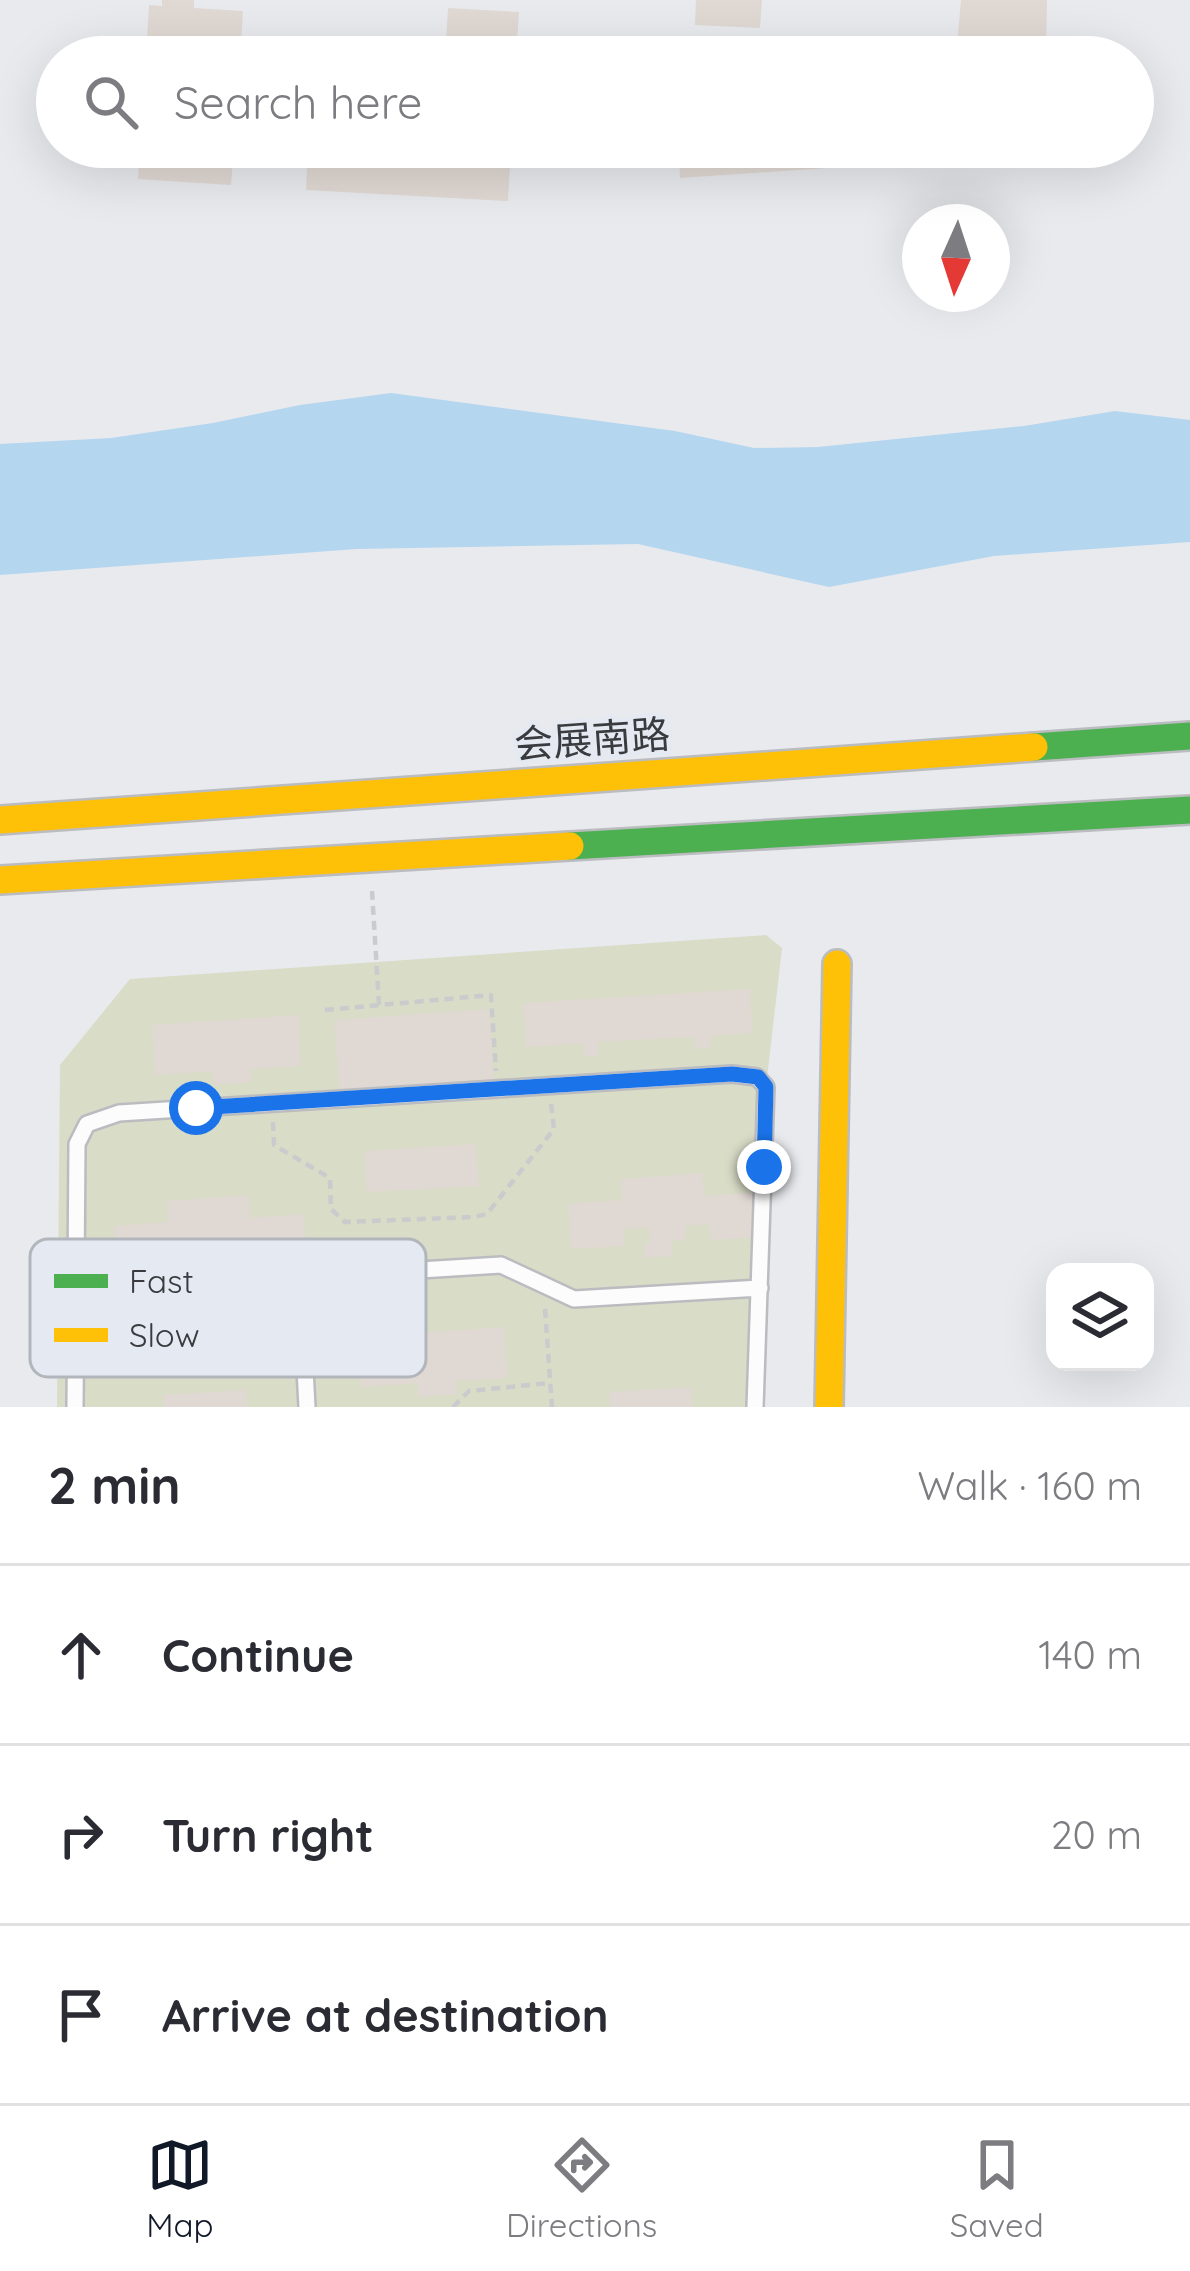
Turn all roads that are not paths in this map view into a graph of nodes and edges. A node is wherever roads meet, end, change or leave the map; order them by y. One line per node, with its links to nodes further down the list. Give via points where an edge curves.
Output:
1 (1190, 736): 3 (main road, 会展南路)
2 (1190, 810): 4 (main road)
3 (0, 820)
4 (0, 880)
5 (837, 964): 14 (main road)
6 (76, 1239): 8 (lane, via 77,1144 87,1124 119,1113 732,1074 758,1077 766,1087)
7 (426, 1269): 8 (lane, via 501,1264 574,1299)
8 (760, 1288): 13 (lane)
9 (75, 1377): 11 (lane)
10 (305, 1377): 12 (lane)
11 (75, 1407)
12 (307, 1407)
13 (755, 1407)
14 (829, 1407)

